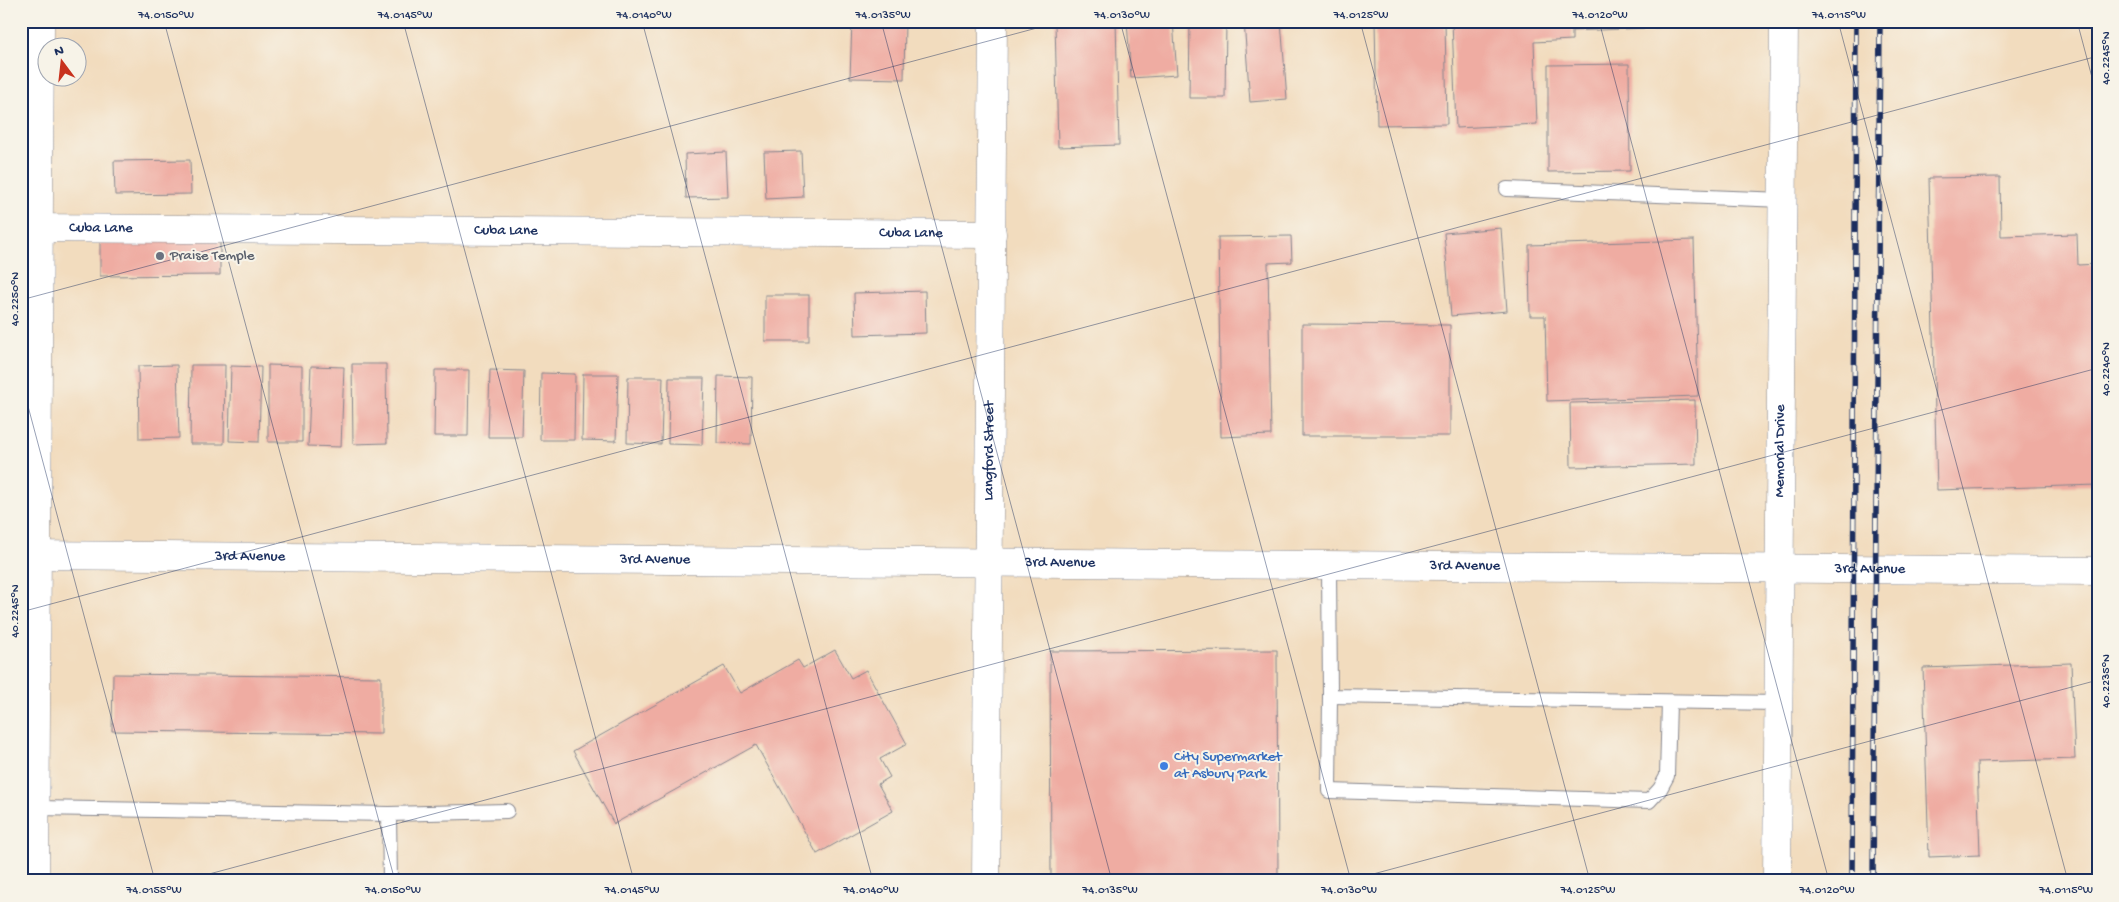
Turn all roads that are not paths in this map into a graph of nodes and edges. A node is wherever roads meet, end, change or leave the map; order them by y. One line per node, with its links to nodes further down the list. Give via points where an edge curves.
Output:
1 (40, 21): 6 (street)
2 (993, 21): 7 (street, Langford Street)
3 (1784, 21): 5 (street, Memorial Drive)
4 (1507, 188): 5 (lane)
5 (1783, 200): 11 (street, Memorial Drive)
6 (30, 228): 7 (street, Cuba Lane); 8 (street)
7 (992, 234): 9 (street, Langford Street)
8 (28, 555): 9 (street, 3rd Avenue); 16 (street)
9 (989, 562): 10 (street, 3rd Avenue); 21 (street, Langford Street)
10 (1329, 566): 11 (street, 3rd Avenue); 13 (lane)
11 (1780, 570): 12 (street, 3rd Avenue); 15 (street, Memorial Drive)
12 (2098, 572)
13 (1330, 696): 14 (lane); 14 (lane, via 1329,792 1649,801 1667,776)
14 (1669, 702): 15 (lane)
15 (1778, 703): 22 (street, Memorial Drive)
16 (35, 808): 18 (lane); 19 (street)
17 (507, 811): 18 (lane)
18 (389, 814): 20 (lane)
19 (35, 881)
20 (390, 881)
21 (986, 881)
22 (1777, 881)

